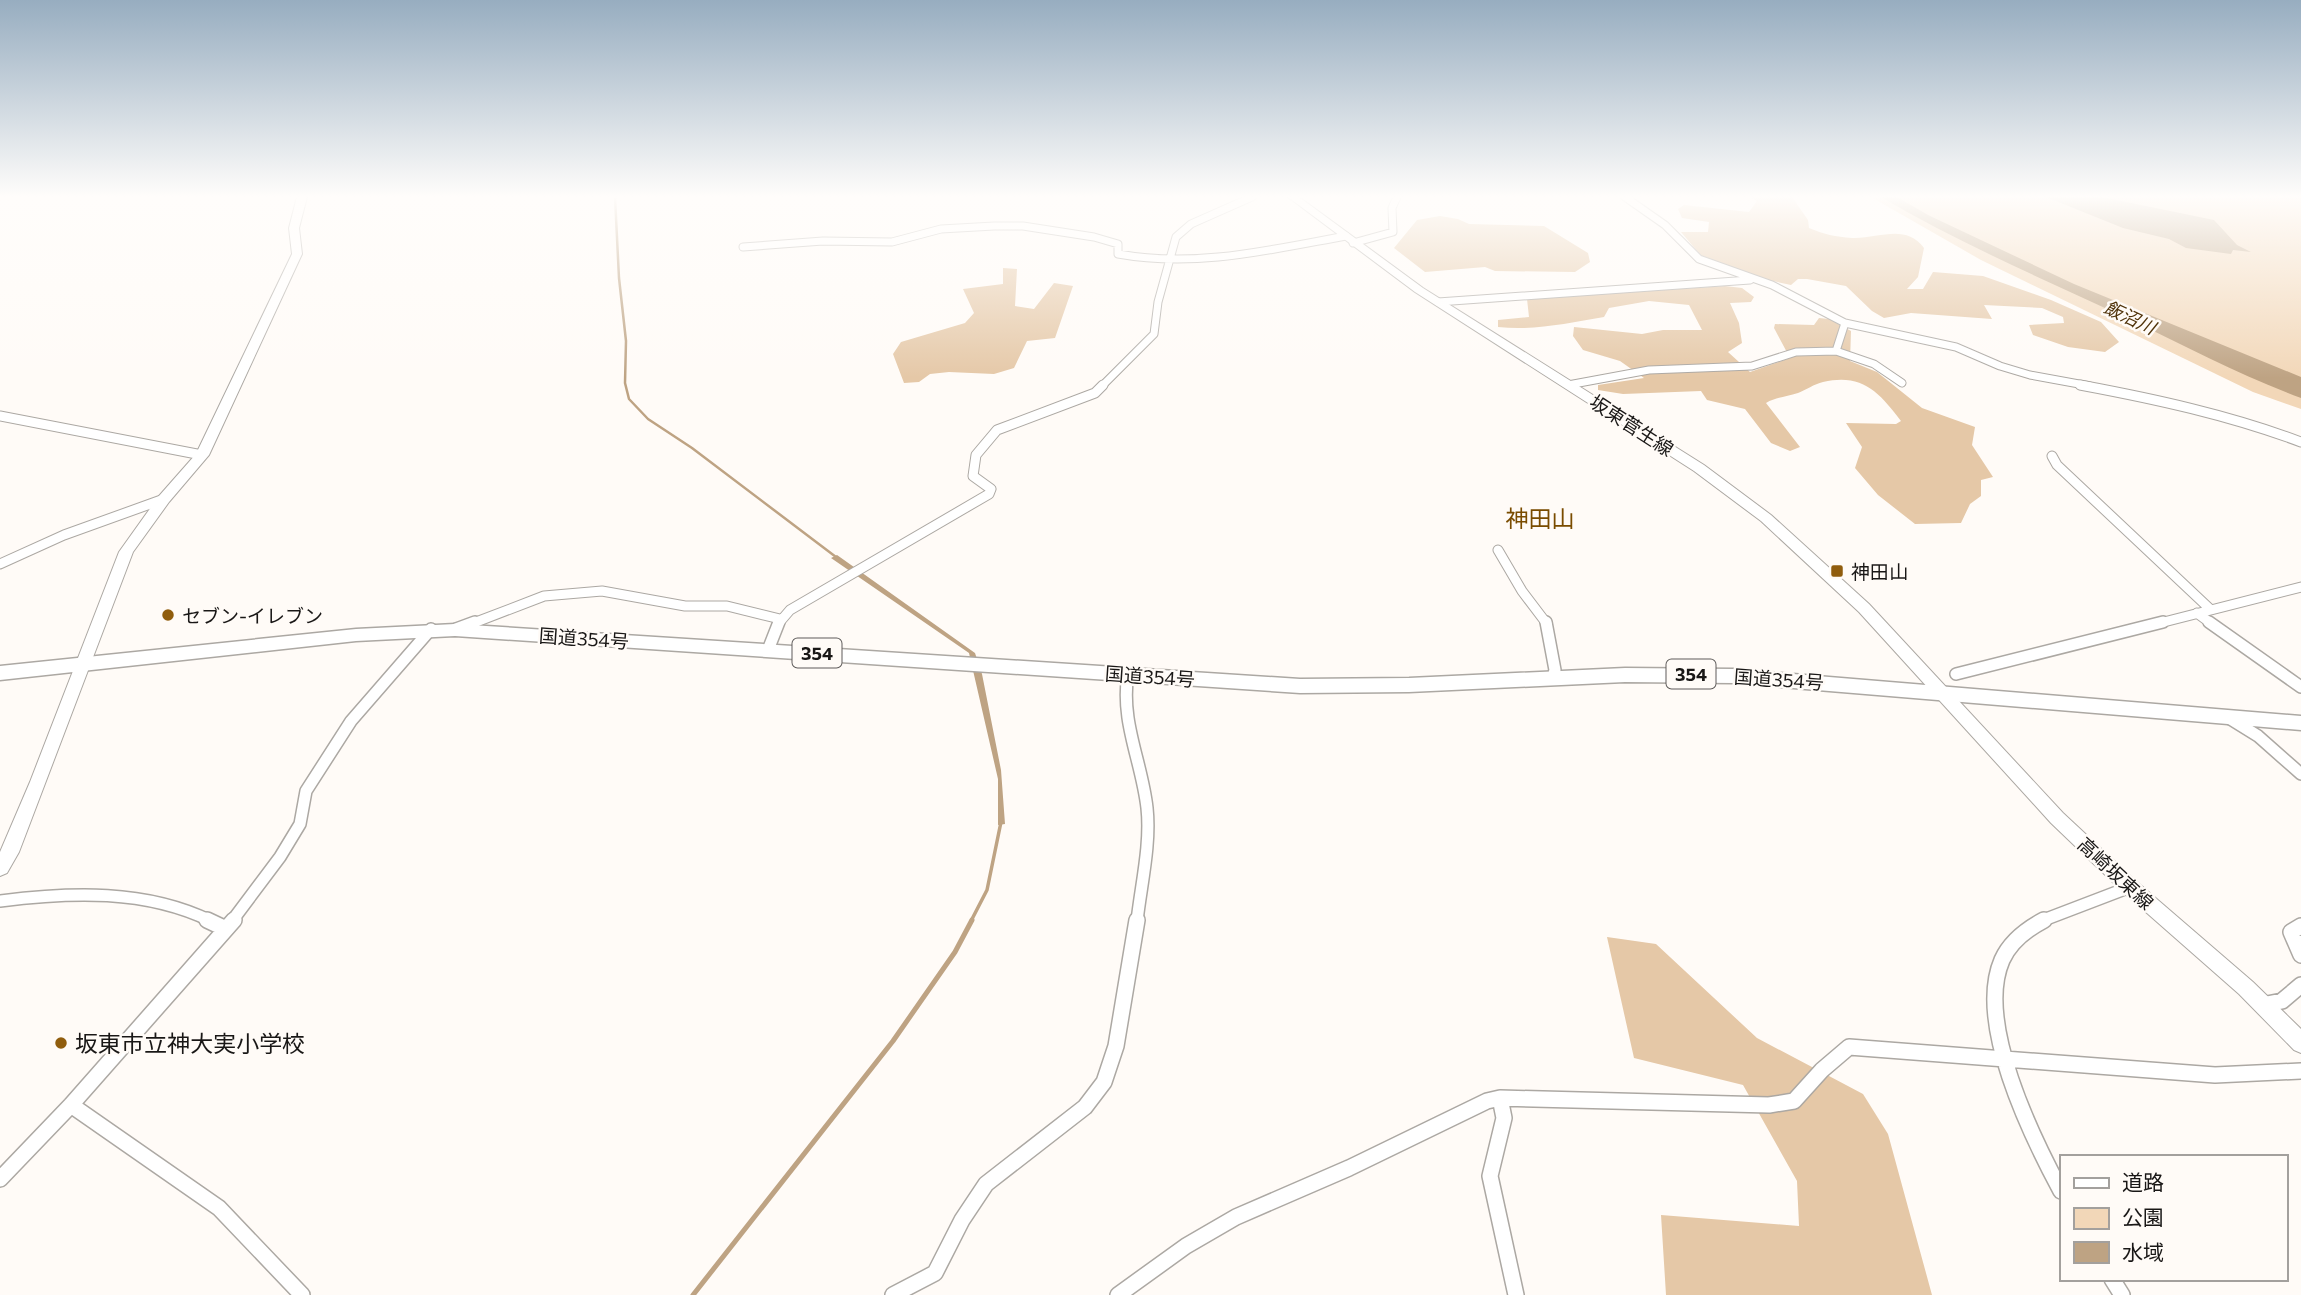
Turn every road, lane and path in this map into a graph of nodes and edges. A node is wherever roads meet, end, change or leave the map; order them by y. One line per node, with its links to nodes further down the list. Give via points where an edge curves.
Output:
1 (295, 257): 16 (main road)
2 (1137, 257): 7 (street)
3 (1170, 257): 7 (street)
4 (1230, 257): 7 (street)
5 (1375, 257): 9 (main road, 坂東菅生線)
6 (1697, 257): 8 (street)
7 (1169, 263): 24 (street, via 1154,334 1095,393 997,430 974,456 973,476 991,489 989,494)
8 (1753, 280): 9 (street); 10 (street, via 1792,293)
9 (1438, 302): 13 (main road, 坂東菅生線)
10 (1844, 323): 11 (street); 15 (street, via 1956,347 2030,375 2234,419)
11 (1836, 351): 12 (street, via 1864,359); 13 (street, via 1796,352 1752,366 1649,370)
12 (1902, 383)
13 (1568, 385): 34 (main road, 坂東菅生線, via 1699,468 1766,518 1864,608)
14 (0, 416): 16 (street)
15 (2301, 442)
16 (202, 455): 18 (main road)
17 (2052, 456): 22 (street)
18 (164, 499): 20 (street); 28 (main road, via 125,552)
19 (1498, 550): 32 (street, via 1522,592 1546,620)
20 (0, 564)
21 (2301, 587): 22 (street)
22 (2210, 609): 23 (street)
23 (2197, 612): 31 (street); 33 (street)
24 (780, 619): 26 (street, via 727,606 685,606 602,591 544,596); 27 (street)
25 (431, 629): 26 (highway, 国道354号 / 354); 28 (highway, 国道354号 / 354); 42 (street, via 351,721 306,791 300,824)
26 (455, 629): 27 (highway, 国道354号 / 354)
27 (768, 650): 30 (highway, 国道354号 / 354)
28 (82, 665): 29 (highway, 国道354号 / 354); 38 (main road, via 40,782)
29 (0, 673)
30 (1128, 674): 32 (highway, 国道354号 / 354, via 1339,687); 54 (street, via 1129,734 1147,807 1147,832 1133,956 1116,1046 1104,1082 1085,1107 986,1184 935,1273)
31 (1956, 674)
32 (1553, 677): 34 (highway, 国道354号 / 354, via 1674,673)
33 (2301, 687)
34 (1941, 691): 35 (highway, 国道354号 / 354); 39 (main road, 高崎坂東線, via 2057,818)
35 (2227, 716): 36 (highway, 国道354号 / 354); 37 (street)
36 (2301, 723)
37 (2301, 774)
38 (0, 868)
39 (2130, 887): 45 (main road, 高崎坂東線); 47 (street, via 2058,913 2018,937 2002,957 1996,1017)
40 (0, 901): 42 (street, via 53,893 118,896 181,909)
41 (2301, 926): 43 (street, via 2291,932)
42 (226, 929): 50 (street)
43 (2301, 955)
44 (2301, 985): 45 (street, via 2282,1001)
45 (2262, 1004): 46 (main road, 高崎坂東線)
46 (2301, 1043)
47 (2002, 1058): 48 (street, via 2215,1075); 49 (street, via 1849,1047 1794,1101 1769,1105); 52 (street)
48 (2301, 1070)
49 (1500, 1098): 55 (street, via 1236,1217); 56 (street, via 1504,1118 1490,1175)
50 (71, 1105): 51 (street); 53 (street, via 219,1208)
51 (0, 1179)
52 (2060, 1189)
53 (302, 1295)
54 (893, 1295)
55 (1118, 1295)
56 (1516, 1295)

